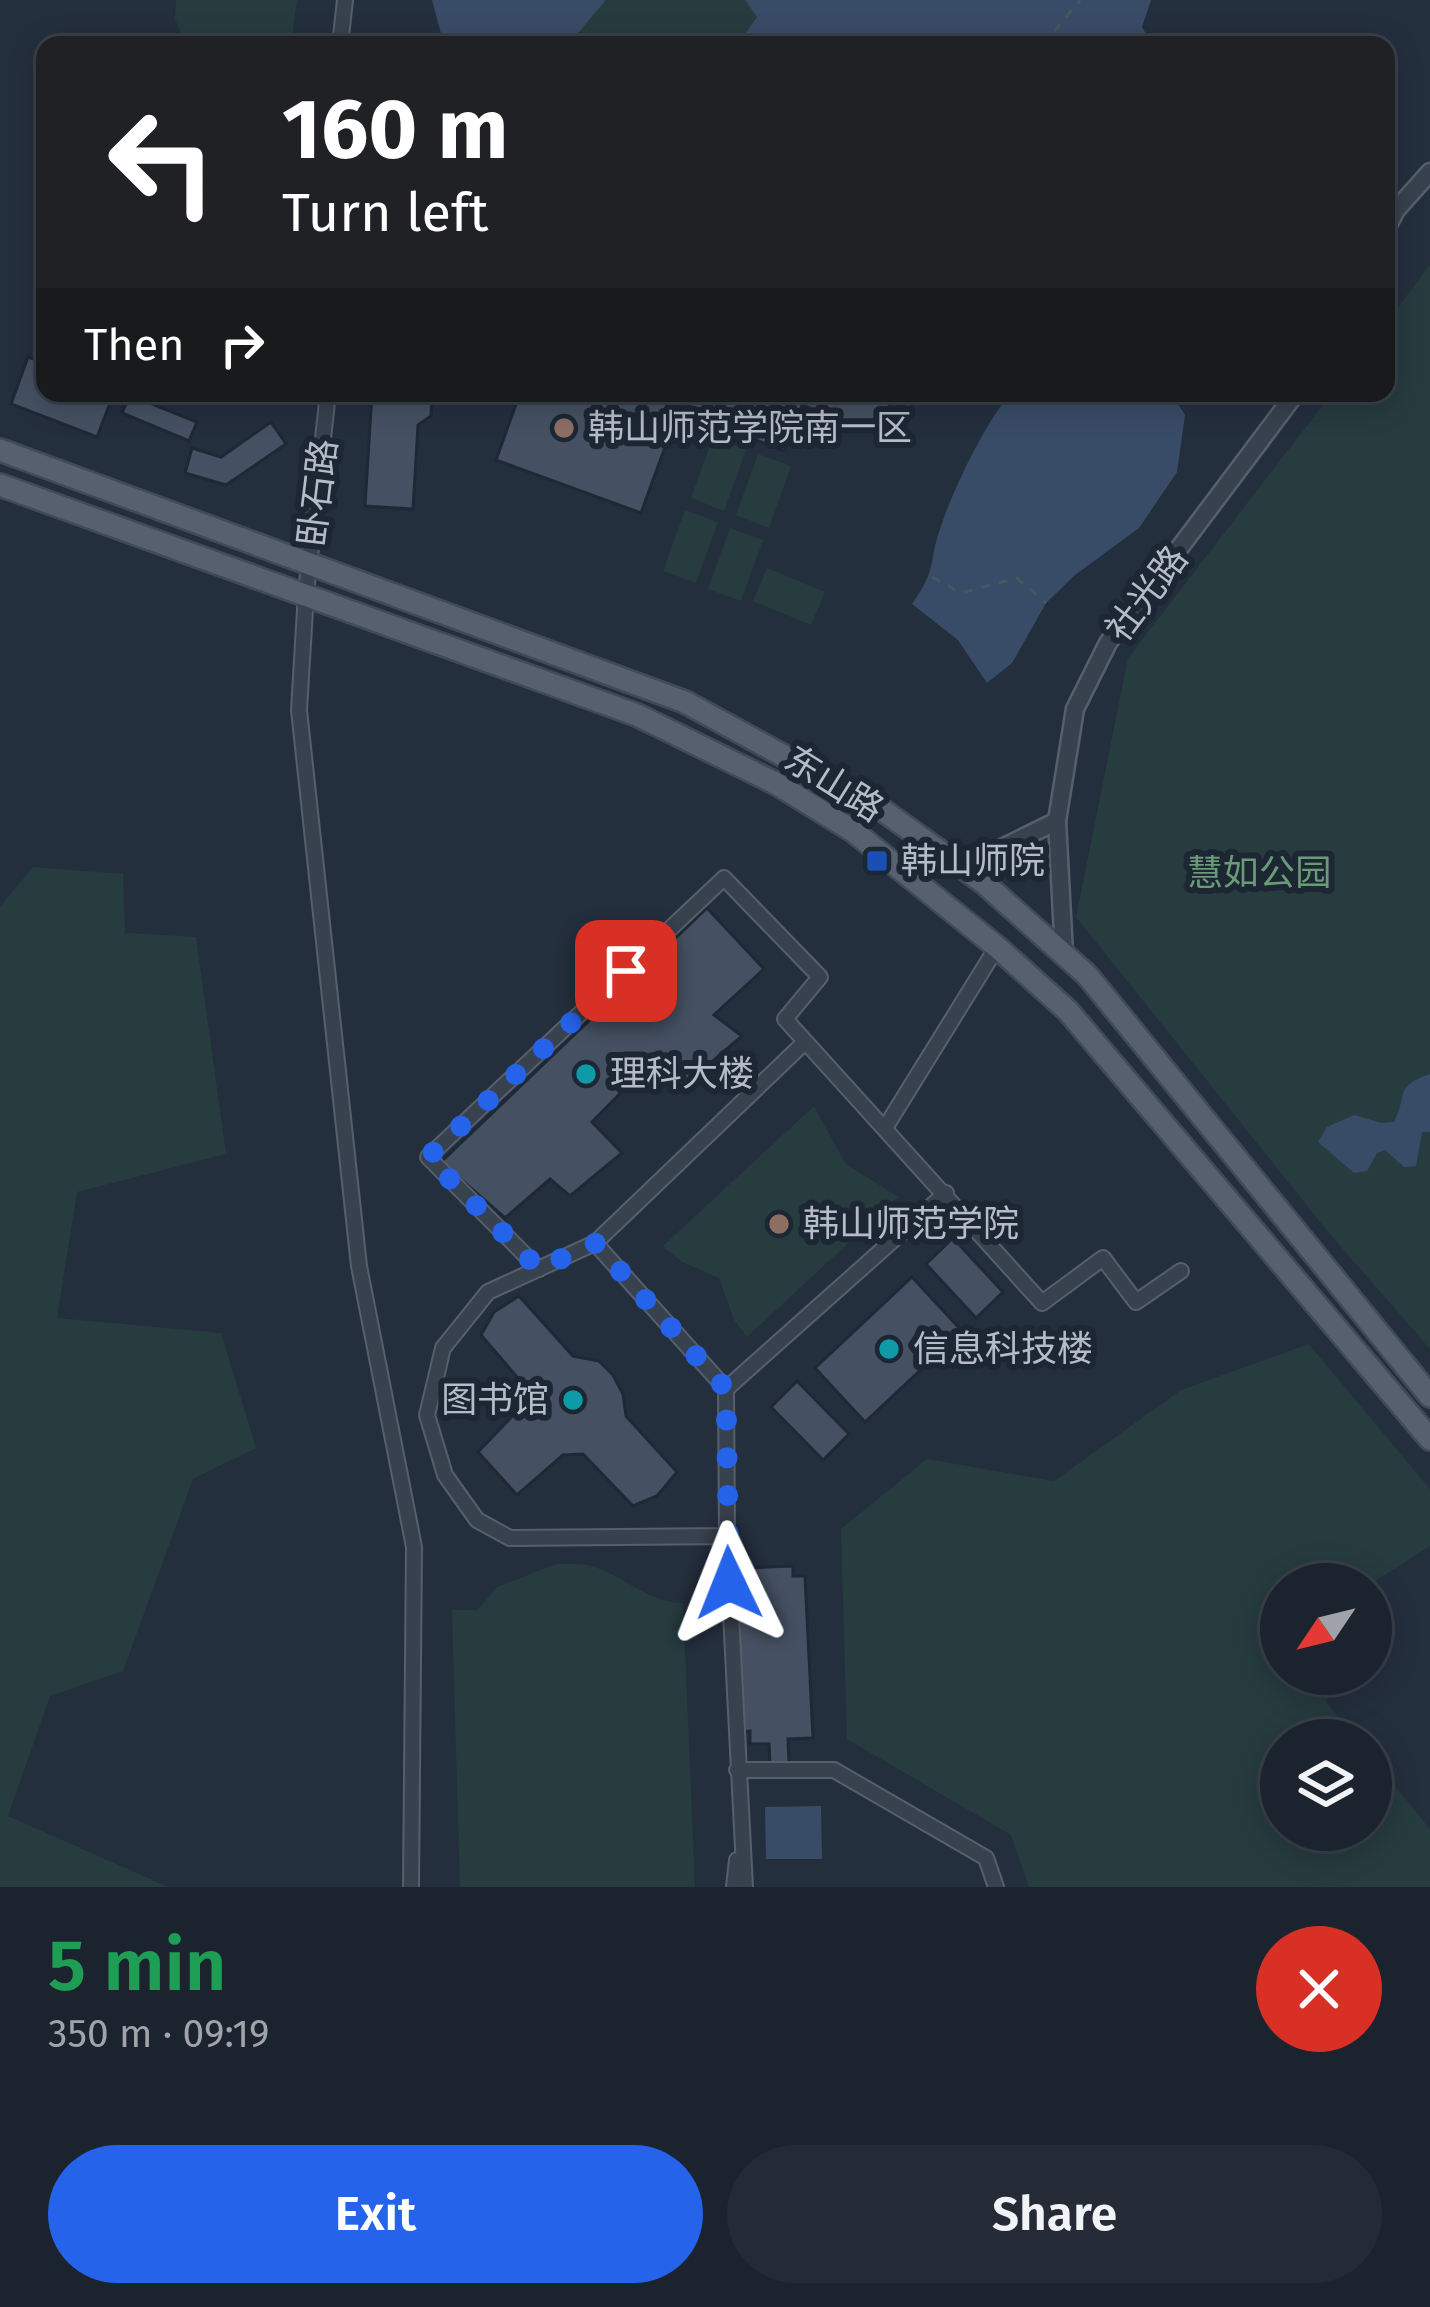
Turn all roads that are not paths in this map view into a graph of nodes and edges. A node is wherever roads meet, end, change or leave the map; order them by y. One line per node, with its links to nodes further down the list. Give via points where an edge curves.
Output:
1 (346, 0): 2 (street)
2 (341, 36)
3 (1430, 172): 4 (street)
4 (1395, 212)
5 (327, 402): 9 (street, 卧石路)
6 (1289, 402): 11 (street, 社光路, via 1108,643 1075,709)
7 (0, 450): 9 (main road, 东山路)
8 (0, 485): 10 (main road, 东山路)
9 (310, 561): 10 (street, 卧石路); 12 (main road, 东山路, via 685,702 881,809)
10 (306, 592): 13 (main road, 东山路, via 637,715 777,784 853,831); 27 (street, 卧石路, via 299,710 358,1266 413,1547)
11 (1057, 821): 12 (street); 14 (street, 社光路)
12 (963, 868): 14 (main road, 东山路)
13 (998, 947): 16 (street); 23 (main road, 东山路, via 1068,1011)
14 (1064, 954): 22 (main road, 东山路)
15 (805, 1042): 16 (street); 18 (street); 19 (street, via 785,1019 820,977 724,878 428,1157)
16 (885, 1128): 17 (street)
17 (946, 1193): 20 (street, via 1042,1303 1102,1258 1136,1302); 21 (street)
18 (595, 1243): 19 (street); 21 (street)
19 (539, 1269): 24 (street, via 488,1292 443,1348 427,1415 445,1475 477,1520 510,1538)
20 (1181, 1271)
21 (726, 1389): 24 (street)
22 (1430, 1396)
23 (1430, 1438)
24 (727, 1536): 25 (street)
25 (737, 1770): 26 (street); 30 (street, via 834,1770 986,1858)
26 (741, 1825): 28 (street); 29 (street)
27 (411, 1887)
28 (734, 1887)
29 (745, 1887)
30 (996, 1887)

